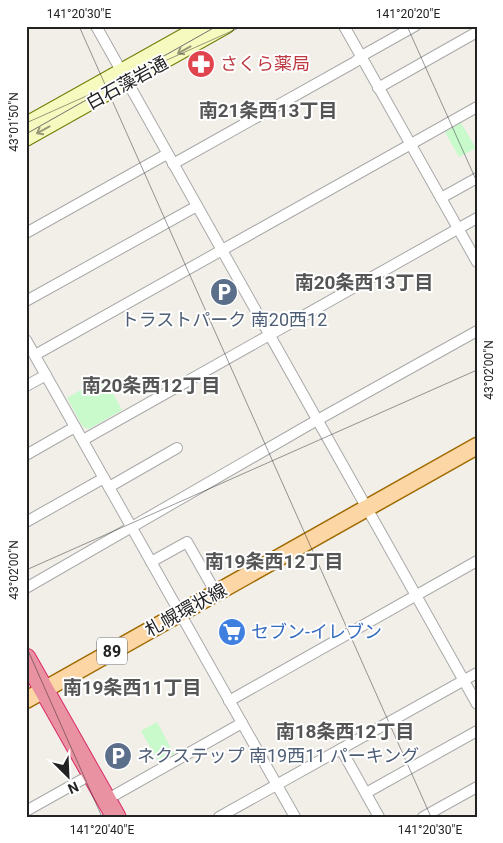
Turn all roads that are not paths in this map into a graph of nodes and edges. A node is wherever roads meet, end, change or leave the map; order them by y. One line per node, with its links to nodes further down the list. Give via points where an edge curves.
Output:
1 (96, 26): 8 (street)
2 (201, 26): 8 (main road, 白石藻岩通)
3 (227, 26): 8 (main road, 白石藻岩通, one-way to 8)
4 (344, 26): 7 (street)
5 (414, 26): 7 (street)
6 (477, 32): 9 (street)
7 (361, 57): 9 (street); 15 (street)
8 (124, 77): 11 (main road, 白石藻岩通); 12 (main road, 白石藻岩通, one-way to 12); 14 (street)
9 (378, 88): 13 (street)
10 (477, 107): 13 (street)
11 (26, 124)
12 (26, 139)
13 (410, 144): 17 (street); 22 (street)
14 (167, 154): 15 (street); 21 (street)
15 (173, 164): 18 (street)
16 (477, 178): 17 (street)
17 (441, 198): 20 (street)
18 (197, 206): 22 (street); 24 (street)
19 (477, 218): 20 (street)
20 (458, 229): 23 (street); 26 (street)
21 (26, 233)
22 (222, 250): 26 (street); 28 (street)
23 (477, 262)
24 (26, 301)
25 (477, 330): 31 (street)
26 (269, 335): 31 (street); 33 (street)
27 (26, 340): 28 (street)
28 (35, 355): 29 (street)
29 (46, 375): 30 (street); 32 (street)
30 (26, 386)
31 (317, 420): 38 (street); 40 (street)
32 (75, 427): 33 (street); 36 (street)
33 (83, 440): 37 (street)
34 (477, 446): 38 (main road, 札幌環状線 / 89)
35 (177, 448): 37 (street)
36 (26, 455)
37 (106, 482): 39 (street); 40 (street)
38 (367, 508): 44 (main road, 札幌環状線 / 89); 45 (street)
39 (26, 522)
40 (132, 527): 42 (street); 43 (street)
41 (477, 561): 45 (street)
42 (151, 562): 44 (street, via 186,542); 46 (street)
43 (26, 588)
44 (216, 593): 46 (main road, 札幌環状線 / 89)
45 (416, 596): 49 (street); 52 (street)
46 (180, 613): 50 (main road, 札幌環状線 / 89); 52 (street)
47 (26, 658): 50 (highway)
48 (477, 673): 49 (street)
49 (464, 681): 53 (street); 56 (street)
50 (44, 689): 51 (main road, 札幌環状線 / 89); 57 (highway)
51 (26, 700)
52 (229, 701): 54 (street)
53 (477, 704)
54 (242, 723): 58 (street); 61 (street)
55 (477, 732): 60 (street)
56 (341, 749): 58 (street); 60 (street)
57 (92, 774): 61 (highway); 62 (street)
58 (276, 785): 64 (street); 65 (street)
59 (477, 787): 67 (street)
60 (366, 793): 66 (street)
61 (106, 800): 63 (highway)
62 (26, 812)
63 (116, 817)
64 (219, 817)
65 (294, 817)
66 (379, 817)
67 (423, 817)

